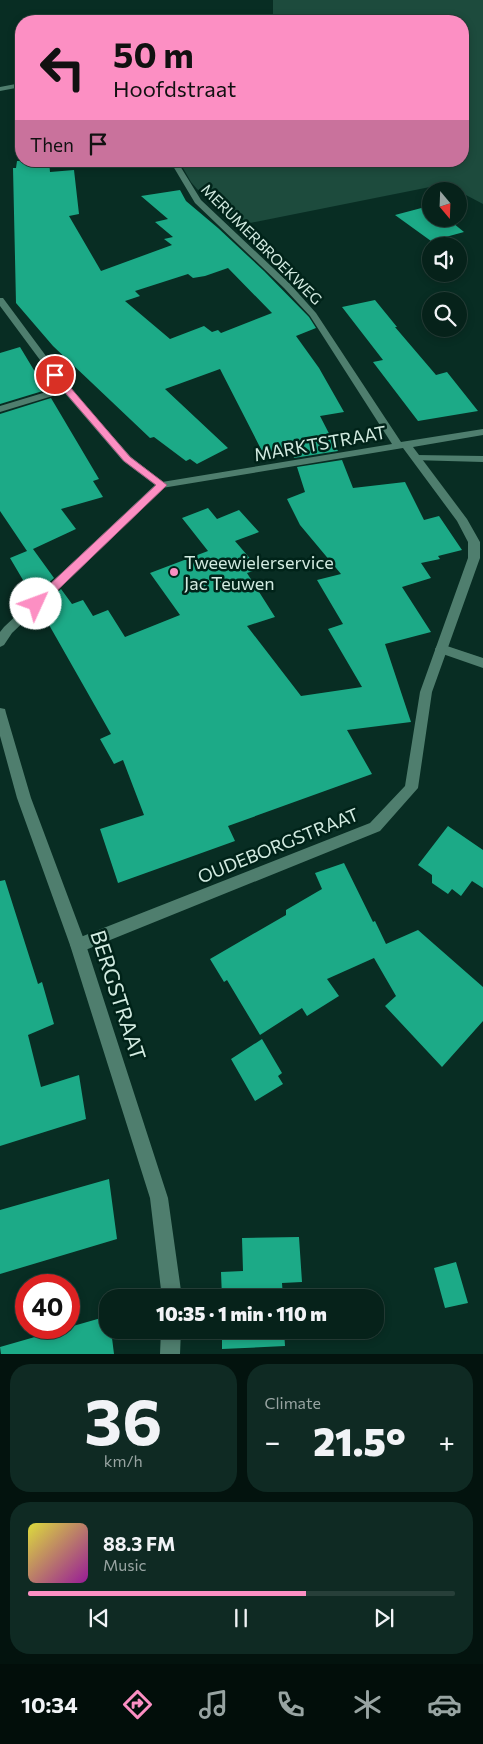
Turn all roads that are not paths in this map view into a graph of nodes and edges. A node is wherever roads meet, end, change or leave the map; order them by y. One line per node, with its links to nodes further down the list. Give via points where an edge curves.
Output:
1 (15, 86): 2 (street)
2 (0, 89)
3 (176, 167): 8 (street, MERUMERBROEKWEG, via 198,201 288,286 313,315 356,383)
4 (0, 300): 5 (street)
5 (66, 389): 6 (street); 11 (street, via 127,459)
6 (0, 409)
7 (483, 432): 8 (street, MARKTSTRAAT)
8 (402, 446): 9 (street, OUDEBORGSTRAAT); 11 (street, MARKTSTRAAT)
9 (416, 458): 10 (street); 13 (street, OUDEBORGSTRAAT, via 462,519 474,542 474,558)
10 (483, 459)
11 (162, 485): 12 (street, via 8,630)
12 (0, 642)
13 (441, 649): 14 (street); 16 (street, OUDEBORGSTRAAT, via 426,692 411,788 375,827)
14 (483, 663)
15 (0, 713): 16 (street, BERGSTRAAT, via 24,798)
16 (78, 946): 17 (street, BERGSTRAAT, via 159,1198)
17 (171, 1289)
18 (171, 1339): 19 (street)
19 (170, 1354)

